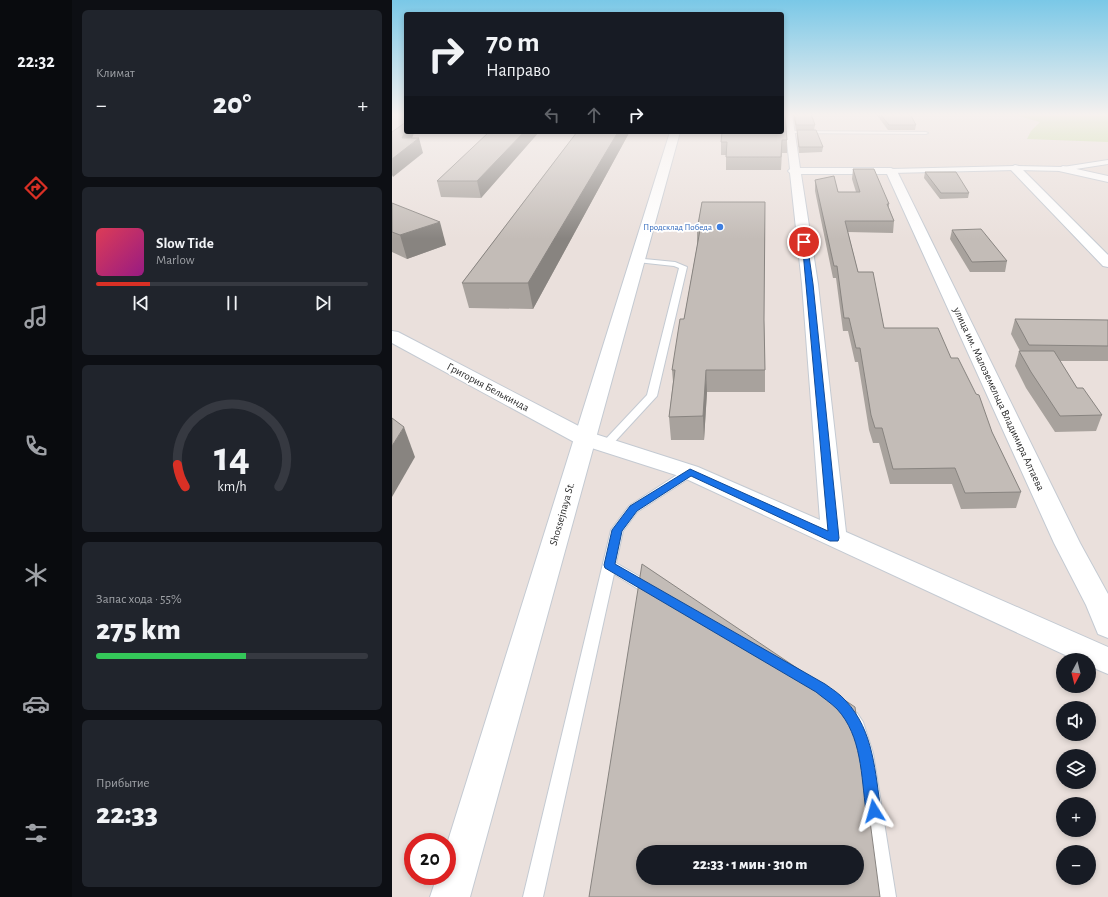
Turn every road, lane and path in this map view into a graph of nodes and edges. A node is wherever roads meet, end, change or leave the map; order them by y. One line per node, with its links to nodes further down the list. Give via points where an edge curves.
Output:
1 (668, 156): 9 (street, Shossejnaya St.)
2 (792, 156): 7 (street)
3 (1108, 162): 5 (lane)
4 (1015, 168): 5 (lane); 6 (lane); 10 (street)
5 (1063, 169): 8 (street)
6 (891, 170): 7 (street); 17 (street, улица им. Малоземельца Владимира Алтаева)
7 (794, 171): 14 (street, via 810,284)
8 (1108, 179)
9 (637, 260): 12 (street, Shossejnaya St.); 12 (lane, via 683,267 652,396)
10 (1108, 263)
11 (392, 336): 12 (street, Григория Белькинда)
12 (595, 442): 13 (street, Григория Белькинда); 20 (street, Shossejnaya St.)
13 (690, 472): 14 (street, Григория Белькинда); 15 (lane, via 634,509 617,530)
14 (834, 538): 18 (street, Григория Белькинда)
15 (609, 565): 16 (lane); 21 (lane)
16 (664, 597)
17 (1108, 626)
18 (1108, 661)
19 (841, 705): 22 (lane, via 857,727 865,753)
20 (450, 897)
21 (533, 897)
22 (886, 897)

